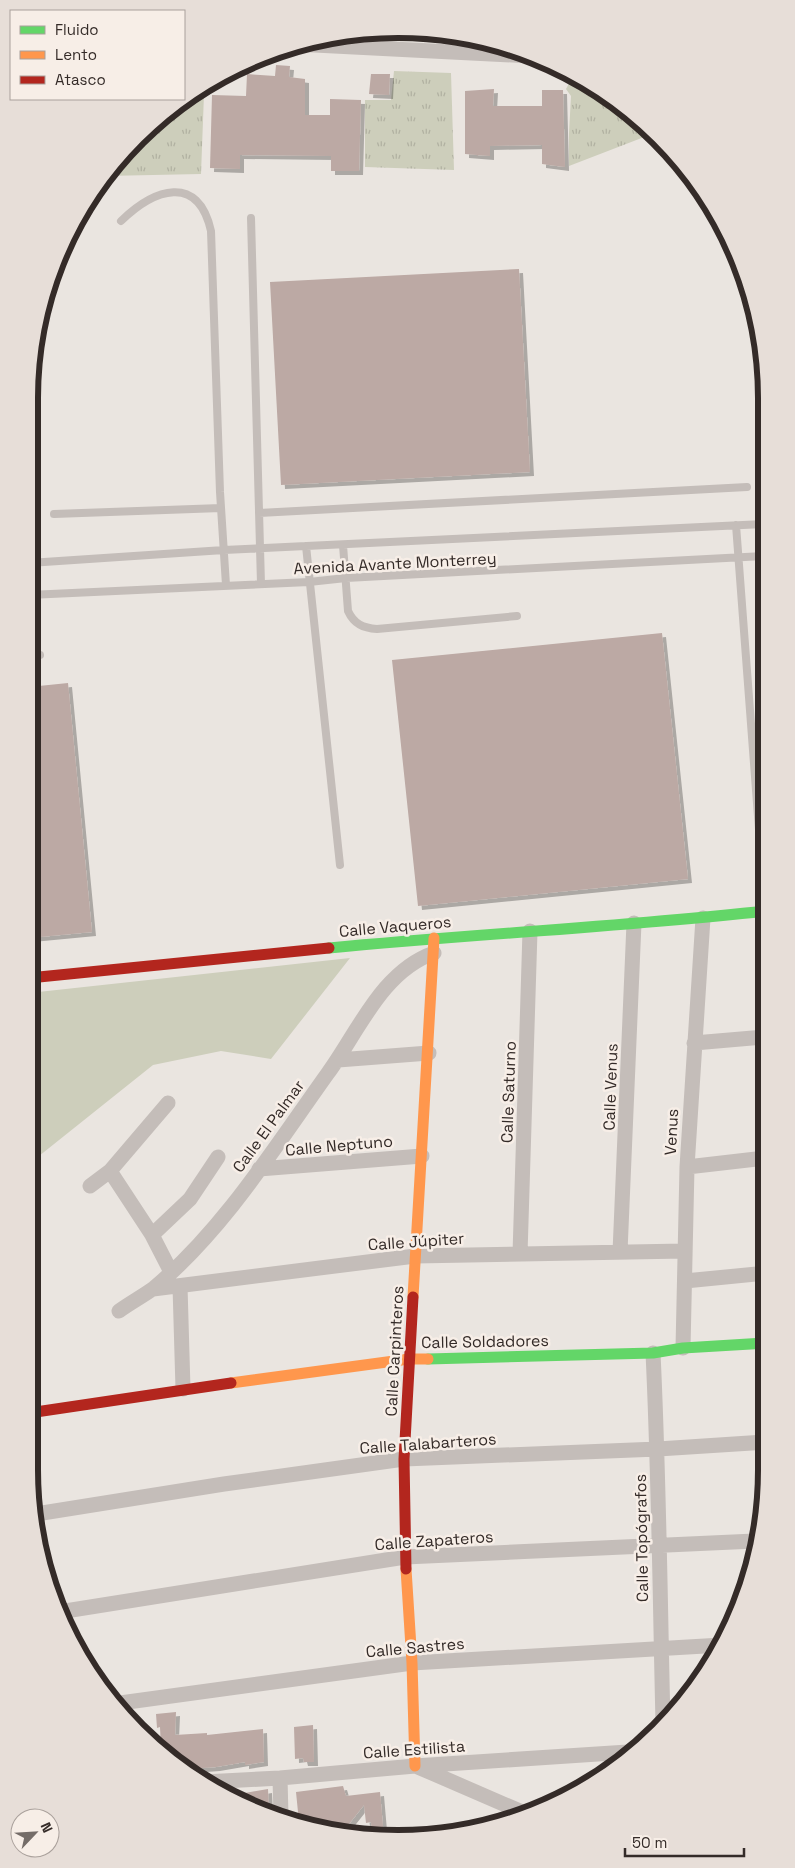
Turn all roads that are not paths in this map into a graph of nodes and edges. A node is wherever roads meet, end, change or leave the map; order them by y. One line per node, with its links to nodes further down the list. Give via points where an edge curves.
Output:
1 (322, 45): 2 (street)
2 (506, 55)
3 (251, 218): 7 (lane)
4 (122, 221): 6 (lane, via 149,199 181,191 192,196 208,217)
5 (747, 487): 7 (lane)
6 (221, 508): 8 (lane); 14 (lane)
7 (259, 513): 13 (lane)
8 (54, 514)
9 (758, 524): 10 (lane, Avenida Avante Monterrey)
10 (736, 525): 11 (lane, Avenida Avante Monterrey); 16 (lane)
11 (343, 545): 12 (lane, Avenida Avante Monterrey); 18 (lane)
12 (306, 546): 13 (lane, Avenida Avante Monterrey); 19 (lane)
13 (260, 548): 14 (lane, Avenida Avante Monterrey); 20 (lane)
14 (224, 550): 17 (lane, Avenida Avante Monterrey); 21 (lane)
15 (758, 556): 16 (lane, Avenida Avante Monterrey)
16 (737, 558): 18 (lane, Avenida Avante Monterrey); 24 (lane)
17 (38, 562)
18 (346, 578): 19 (lane, Avenida Avante Monterrey); 23 (lane, via 351,618 367,628)
19 (309, 582): 20 (lane, Avenida Avante Monterrey); 25 (lane)
20 (261, 584): 21 (lane, Avenida Avante Monterrey)
21 (226, 585): 22 (lane, Avenida Avante Monterrey)
22 (38, 595)
23 (516, 616)
24 (758, 818)
25 (340, 865)
26 (758, 912): 27 (street, Calle Vaqueros)
27 (703, 918): 28 (street, Calle Vaqueros); 33 (street, Venus)
28 (634, 923): 29 (street, Calle Vaqueros); 46 (street, Calle Venus)
29 (530, 931): 30 (street, Calle Vaqueros); 47 (street, Calle Saturno)
30 (434, 946): 31 (street, Calle Vaqueros); 34 (street, Calle Carpinteros); 35 (street, Calle El Palmar, via 385,990)
31 (38, 977)
32 (758, 1037): 33 (street)
33 (694, 1043): 40 (street, Venus)
34 (428, 1053): 35 (street); 37 (street, Calle Carpinteros)
35 (338, 1060): 41 (street, Calle El Palmar)
36 (168, 1103): 42 (street)
37 (422, 1156): 41 (street, Calle Neptuno); 48 (street, Calle Carpinteros)
38 (218, 1157): 44 (street, via 190,1199)
39 (758, 1159): 40 (street)
40 (687, 1167): 45 (street, Venus)
41 (259, 1169): 49 (street, Calle El Palmar, via 199,1245)
42 (110, 1171): 43 (street); 44 (street)
43 (90, 1186)
44 (152, 1234): 49 (street)
45 (684, 1251): 46 (street, Calle Júpiter); 51 (street, Venus)
46 (620, 1252): 47 (street, Calle Júpiter)
47 (520, 1254): 48 (street, Calle Júpiter)
48 (415, 1256): 52 (street, Calle Júpiter); 58 (street, Calle Carpinteros)
49 (171, 1272): 53 (street, Calle El Palmar)
50 (758, 1273): 51 (street)
51 (685, 1280): 56 (street, Venus)
52 (180, 1286): 53 (street, Calle Júpiter); 59 (street)
53 (153, 1289): 54 (street, Calle El Palmar)
54 (119, 1310)
55 (758, 1343): 56 (street, Calle Soldadores)
56 (682, 1348): 57 (street, Calle Soldadores)
57 (653, 1352): 58 (street, Calle Soldadores); 62 (street, Calle Topógrafos)
58 (409, 1359): 59 (street, Calle Soldadores); 63 (street, Calle Carpinteros)
59 (183, 1389): 60 (street, Calle Soldadores)
60 (38, 1412)
61 (758, 1443): 62 (street, Calle Talabarteros)
62 (658, 1449): 63 (street, Calle Talabarteros); 66 (street, Calle Topógrafos)
63 (404, 1458): 64 (street, Calle Talabarteros); 67 (street, Calle Carpinteros)
64 (41, 1513)
65 (751, 1541): 66 (street, Calle Zapateros)
66 (658, 1546): 67 (street, Calle Zapateros); 70 (street, Calle Topógrafos)
67 (405, 1556): 68 (street, Calle Zapateros); 71 (street, Calle Carpinteros)
68 (66, 1611)
69 (712, 1645): 70 (street, Calle Sastres)
70 (661, 1648): 71 (street, Calle Sastres); 73 (street, Calle Topógrafos)
71 (412, 1663): 72 (street, Calle Sastres); 75 (street, Calle Carpinteros)
72 (123, 1703)
73 (663, 1714)
74 (621, 1752): 75 (street, Calle Estilista)
75 (414, 1766): 76 (street, Calle Estilista); 78 (street)
76 (280, 1778): 77 (street, Calle Estilista); 79 (street)
77 (216, 1781)
78 (518, 1809)
79 (282, 1811)

